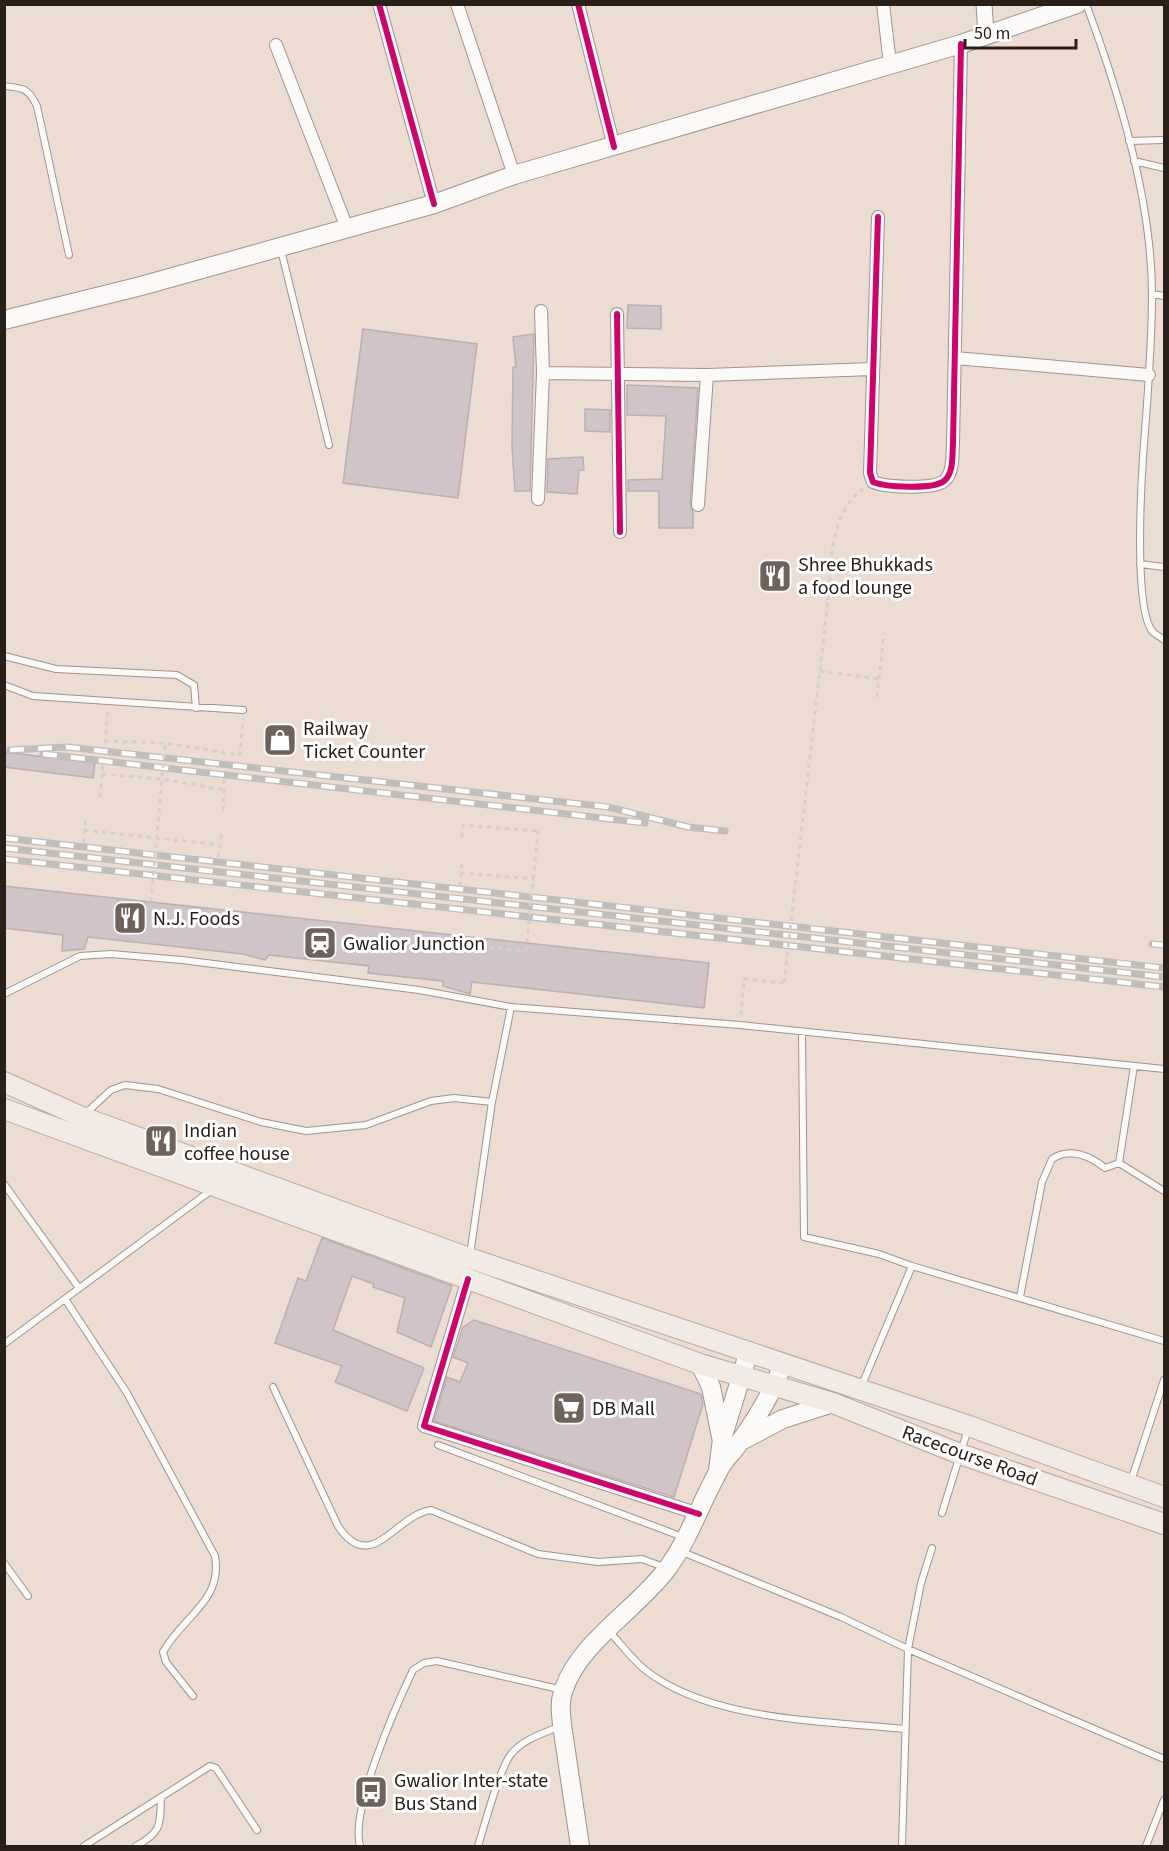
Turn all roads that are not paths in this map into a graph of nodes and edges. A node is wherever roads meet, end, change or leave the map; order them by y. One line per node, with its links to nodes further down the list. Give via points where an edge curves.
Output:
1 (379, 4): 19 (street)
2 (457, 4): 18 (street)
3 (578, 4): 15 (street)
4 (883, 4): 11 (street)
5 (984, 4): 8 (street)
6 (1077, 4): 8 (main road)
7 (1086, 4): 14 (lane, via 1108,64)
8 (986, 35): 9 (main road)
9 (961, 44): 11 (main road); 29 (street)
10 (276, 45): 21 (street)
11 (890, 64): 15 (main road)
12 (4, 86): 23 (lane, via 30,92 38,106)
13 (1164, 140): 14 (lane)
14 (1129, 141): 16 (lane)
15 (614, 147): 18 (main road)
16 (1134, 161): 17 (lane); 24 (lane, via 1149,247)
17 (1164, 168)
18 (514, 175): 19 (main road)
19 (434, 204): 21 (main road)
20 (878, 217): 30 (street)
21 (346, 228): 22 (main road)
22 (280, 247): 28 (main road); 35 (lane)
23 (69, 255)
24 (1152, 294): 25 (lane); 34 (lane)
25 (1164, 296)
26 (541, 311): 31 (street)
27 (617, 314): 32 (street)
28 (4, 320)
29 (955, 358): 30 (street, via 951,469 945,480 933,485 883,486 873,482); 34 (street)
30 (873, 369): 33 (street)
31 (543, 373): 32 (street); 36 (street)
32 (616, 374): 33 (street); 38 (street)
33 (707, 375): 37 (street)
34 (1149, 375): 39 (lane)
35 (329, 445)
36 (538, 500)
37 (698, 505)
38 (620, 532)
39 (1140, 564): 40 (lane); 41 (lane, via 1146,618 1152,632)
40 (1164, 567)
41 (1164, 640)
42 (4, 656): 44 (lane, via 56,669 177,675 194,685)
43 (4, 685): 44 (lane, via 33,696)
44 (196, 708): 45 (lane)
45 (243, 710)
46 (4, 994): 47 (lane, via 80,956 111,954 407,989)
47 (511, 1007): 48 (lane); 52 (lane)
48 (802, 1032): 49 (lane); 60 (lane, via 804,1237 879,1254)
49 (1134, 1066): 50 (lane); 55 (lane)
50 (1164, 1069)
51 (4, 1082): 54 (main road, Racecourse Road)
52 (492, 1102): 54 (lane, via 454,1098 431,1101 366,1125 306,1131 261,1122 158,1089 125,1085 111,1090); 59 (lane)
53 (4, 1109): 57 (main road, Racecourse Road)
54 (82, 1117): 59 (main road, Racecourse Road)
55 (1119, 1163): 58 (lane); 63 (lane, via 1106,1168 1092,1157 1077,1154 1052,1159 1042,1182)
56 (4, 1184): 62 (lane)
57 (216, 1187): 61 (main road, Racecourse Road); 62 (lane)
58 (1164, 1191)
59 (469, 1258): 67 (main road, Racecourse Road)
60 (912, 1266): 63 (lane); 74 (lane)
61 (468, 1280): 69 (main road, Racecourse Road); 85 (street, via 424,1426)
62 (79, 1288): 64 (lane)
63 (1020, 1297): 65 (lane)
64 (65, 1299): 66 (lane); 95 (lane, via 127,1393 215,1556 217,1578 209,1596 163,1652 166,1662)
65 (1164, 1341)
66 (4, 1344)
67 (749, 1351): 68 (main road, Racecourse Road); 70 (main road)
68 (783, 1363): 73 (main road); 74 (main road, Racecourse Road)
69 (700, 1364): 70 (main road, Racecourse Road); 77 (main road, via 711,1387)
70 (741, 1376): 73 (main road, Racecourse Road); 77 (main road)
71 (1164, 1380): 82 (lane)
72 (273, 1388): 90 (lane, via 338,1526 346,1539 359,1545 374,1545 389,1537 406,1519 431,1510 538,1554 598,1562 642,1560)
73 (775, 1388): 75 (main road, Racecourse Road); 78 (main road)
74 (860, 1389): 76 (main road, Racecourse Road)
75 (832, 1403): 78 (main road, via 783,1419); 80 (main road, Racecourse Road)
76 (969, 1426): 80 (lane); 82 (main road, Racecourse Road)
77 (722, 1439): 81 (main road)
78 (740, 1441): 81 (main road)
79 (438, 1444): 87 (lane)
80 (960, 1454): 84 (lane); 86 (main road, Racecourse Road)
81 (718, 1470): 85 (main road)
82 (1130, 1484): 83 (main road, Racecourse Road)
83 (1164, 1497)
84 (942, 1513)
85 (699, 1514): 87 (main road)
86 (1164, 1524)
87 (683, 1544): 90 (main road); 93 (lane)
88 (932, 1548): 93 (lane)
89 (4, 1563): 91 (lane)
90 (668, 1568): 92 (main road)
91 (28, 1596)
92 (608, 1630): 94 (main road, via 570,1674); 97 (lane, via 643,1668 701,1700 750,1712)
93 (908, 1649): 97 (lane); 98 (lane)
94 (563, 1690): 96 (main road); 105 (lane, via 437,1661 413,1671 373,1766 358,1826)
95 (194, 1696)
96 (562, 1725): 106 (lane, via 510,1754); 107 (main road)
97 (905, 1729): 108 (lane)
98 (1164, 1759)
99 (161, 1797): 101 (lane, via 203,1768 216,1768); 102 (lane); 104 (lane, via 158,1831)
100 (1164, 1800): 109 (lane)
101 (257, 1830)
102 (86, 1845): 103 (lane)
103 (97, 1846)
104 (136, 1846)
105 (360, 1846)
106 (478, 1846)
107 (579, 1846)
108 (902, 1846)
109 (1146, 1846)

